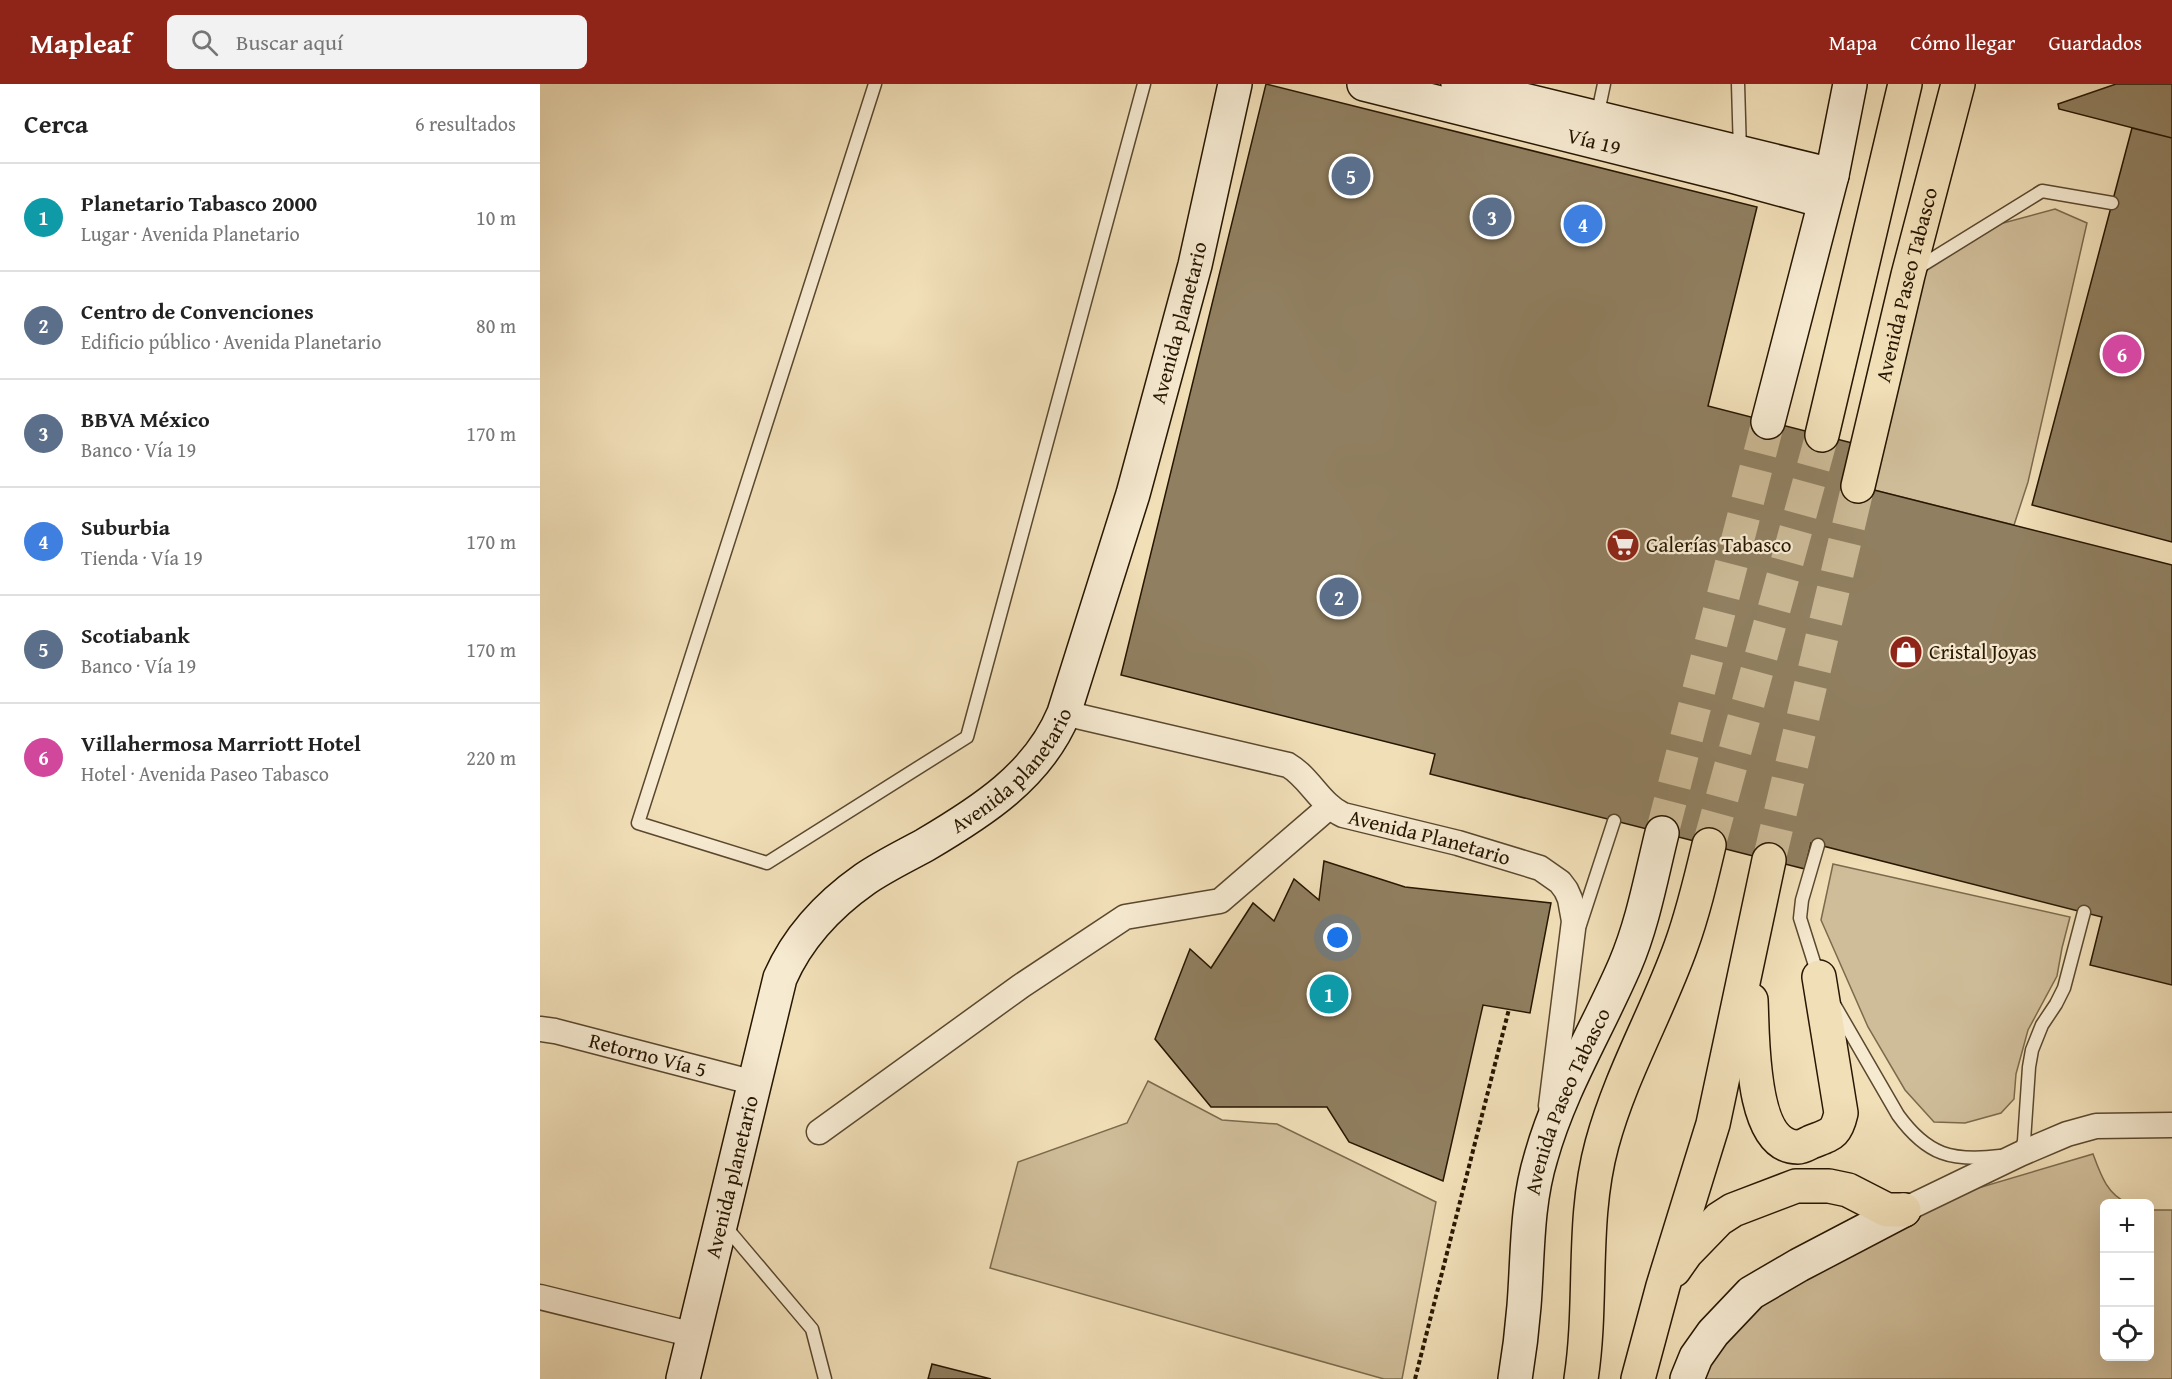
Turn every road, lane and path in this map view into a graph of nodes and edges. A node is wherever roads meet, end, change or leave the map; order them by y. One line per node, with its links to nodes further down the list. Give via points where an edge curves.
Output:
1 (875, 84): 2 (lane, via 638,823 767,863 967,737)
2 (1144, 84)
3 (1235, 84): 19 (street, Avenida planetario, via 1195,265 1133,494)
4 (1364, 84): 13 (street, Vía 19, via 1732,176)
5 (1458, 84): 11 (street, Vía 19)
6 (1604, 84): 11 (lane)
7 (1738, 84): 12 (lane)
8 (1851, 84): 13 (street)
9 (1905, 84): 17 (main road)
10 (1958, 84): 15 (main road, Avenida Paseo Tabasco)
11 (1597, 118): 12 (street, Vía 19)
12 (1740, 153): 13 (street, Vía 19)
13 (1828, 188): 16 (street)
14 (2112, 203): 15 (lane, via 2042,191)
15 (1908, 275): 18 (main road, Avenida Paseo Tabasco)
16 (1768, 422)
17 (1822, 435)
18 (1858, 486)
19 (1064, 713): 20 (street, Avenida Planetario, via 1288,765 1306,779); 32 (street, Avenida planetario, via 1048,746 1015,784 867,878 818,919 795,949 780,978)
20 (1329, 807): 27 (street, Avenida Planetario, via 1353,819 1458,843 1540,868 1560,882 1570,899 1574,921); 34 (street, via 1220,901 1125,917 1021,986)
21 (1614, 821): 27 (lane)
22 (1662, 833): 35 (street, Avenida Paseo Tabasco, via 1625,966 1565,1087)
23 (1709, 845): 46 (main road, Avenida Paseo Tabasco, via 1680,947 1641,1036 1602,1146 1594,1180)
24 (1818, 845): 29 (lane, via 1800,918)
25 (1769, 860): 28 (main road)
26 (2084, 912): 36 (lane, via 2060,997 2032,1050)
27 (1569, 956): 35 (street, Avenida Planetario)
28 (1748, 964): 29 (main road, via 1758,1094 1766,1124 1779,1141 1799,1147 1832,1134 1838,1128 1841,1113); 39 (main road, via 1713,1124)
29 (1819, 977): 36 (lane, via 1898,1115 1920,1140 1942,1153 1973,1160)
30 (1509, 1009): 44 (path)
31 (540, 1029): 32 (street, Retorno Vía 5)
32 (755, 1083): 38 (street, Avenida planetario)
33 (2172, 1125): 36 (street, via 2096,1126)
34 (819, 1132)
35 (1547, 1134): 45 (street, Avenida Paseo Tabasco, via 1533,1186)
36 (2020, 1154): 37 (street)
37 (1904, 1210): 39 (main road, via 1887,1210 1848,1190 1796,1186 1719,1219 1686,1253); 48 (street, via 1751,1293 1713,1333)
38 (722, 1222): 41 (street, Avenida planetario); 43 (lane, via 812,1329)
39 (1663, 1286): 47 (main road)
40 (540, 1297): 41 (street)
41 (694, 1335): 42 (street, Avenida planetario)
42 (683, 1379)
43 (825, 1379)
44 (1415, 1379)
45 (1515, 1379)
46 (1581, 1379)
47 (1638, 1379)
48 (1687, 1379)

